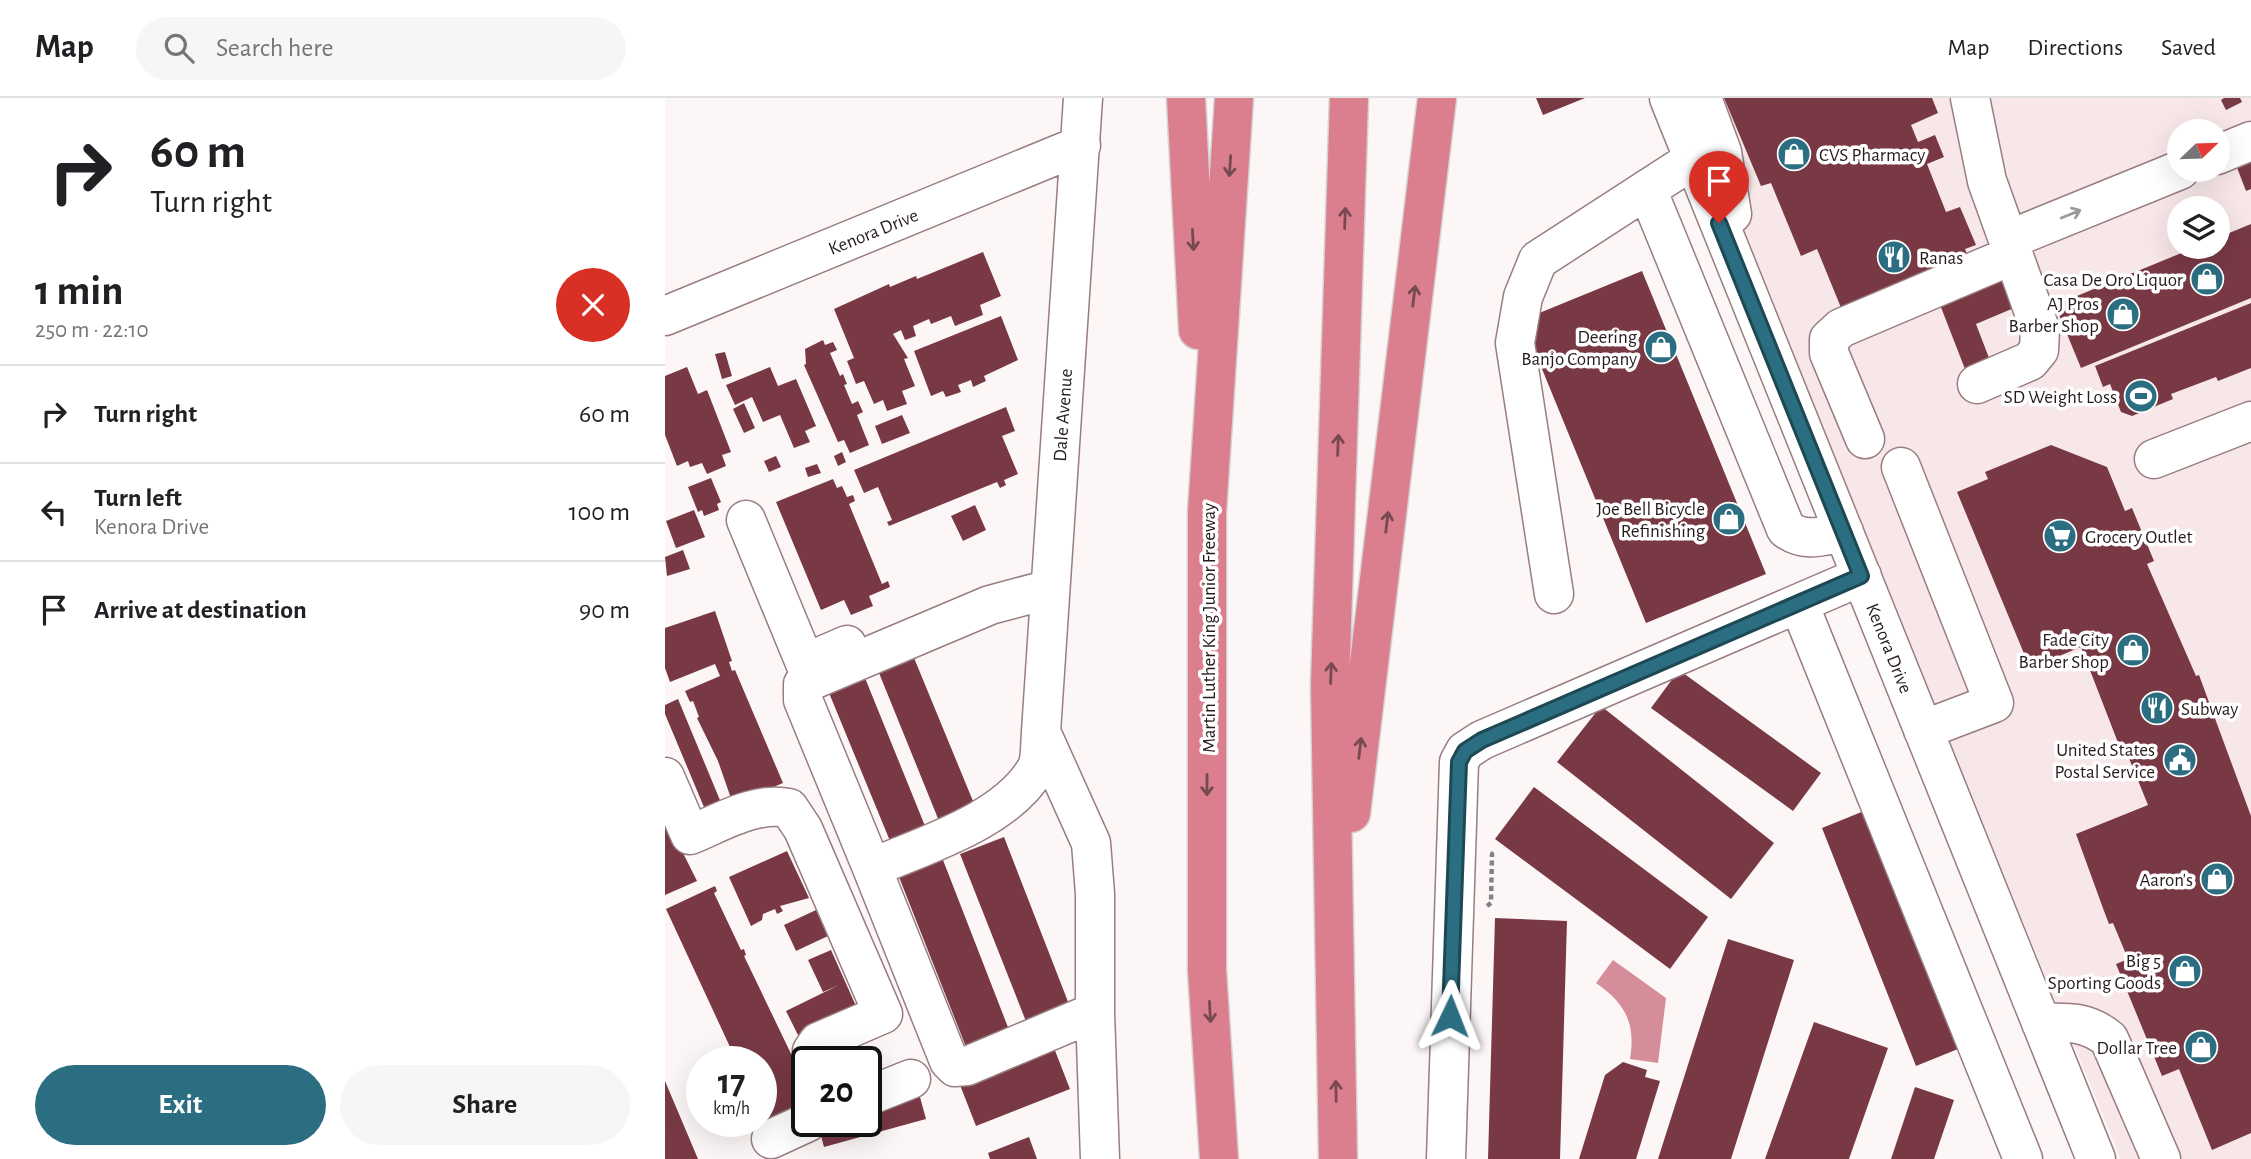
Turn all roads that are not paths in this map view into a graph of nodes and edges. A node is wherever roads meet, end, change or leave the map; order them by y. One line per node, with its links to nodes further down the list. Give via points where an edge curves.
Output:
1 (1083, 98): 10 (street, Dale Avenue)
2 (1186, 98): 23 (highway, one-way to 23)
3 (1234, 98): 23 (highway, Martin Luther King Junior Freeway, one-way to 23)
4 (1349, 98): 34 (highway, one-way to 4, via 1331,685)
5 (1437, 98): 34 (highway, one-way to 5)
6 (1669, 98): 12 (street, Kenora Drive)
7 (1702, 98): 16 (street, via 1730,190)
8 (1970, 98): 15 (street, via 1987,181)
9 (2251, 141): 11 (street)
10 (1081, 145): 17 (street, Kenora Drive); 26 (street, Dale Avenue)
11 (2230, 150)
12 (1694, 159): 14 (street); 16 (street, Kenora Drive)
13 (2167, 176): 15 (street, one-way to 13)
14 (1647, 189): 25 (street, via 1786,529 1798,538); 28 (street, via 1538,260 1523,297 1515,343)
15 (2010, 247): 18 (street, via 2040,329 2039,351 2030,361); 20 (street, via 1840,328 1829,339 1829,353)
16 (1737, 266): 25 (street, Kenora Drive)
17 (665, 316)
18 (1977, 384)
19 (2251, 421): 21 (street)
20 (1865, 439)
21 (2154, 459)
22 (1901, 467): 30 (street, via 1994,703)
23 (1207, 512): 43 (highway, Martin Luther King Junior Freeway, one-way to 43, via 1207,970)
24 (746, 520): 26 (street, via 805,663)
25 (1844, 532): 27 (street, Kenora Drive)
26 (1051, 573): 31 (street, Dale Avenue); 33 (street, via 989,605 803,684 803,700)
27 (1861, 576): 29 (street); 30 (street, Kenora Drive)
28 (1554, 594)
29 (1799, 604): 45 (street, via 1465,751 1459,762); 46 (street)
30 (1923, 730): 36 (street, Kenora Drive)
31 (1041, 732): 33 (street, Dale Avenue, via 1037,768 989,816); 35 (street, via 1091,843)
32 (665, 777): 37 (street, via 690,835 773,804 789,808 803,829 883,1014)
33 (872, 868): 35 (street, via 955,1067)
34 (1332, 961): 44 (highway, one-way to 34)
35 (1095, 1012): 42 (street)
36 (2041, 1023): 47 (street, Kenora Drive); 48 (street, via 2078,1022 2109,1039)
37 (815, 1046)
38 (911, 1079): 39 (street)
39 (882, 1091)
40 (791, 1130): 41 (street)
41 (771, 1139)
42 (1100, 1159)
43 (1219, 1159)
44 (1338, 1159)
45 (1446, 1159)
46 (2023, 1159)
47 (2096, 1159)
48 (2161, 1159)

